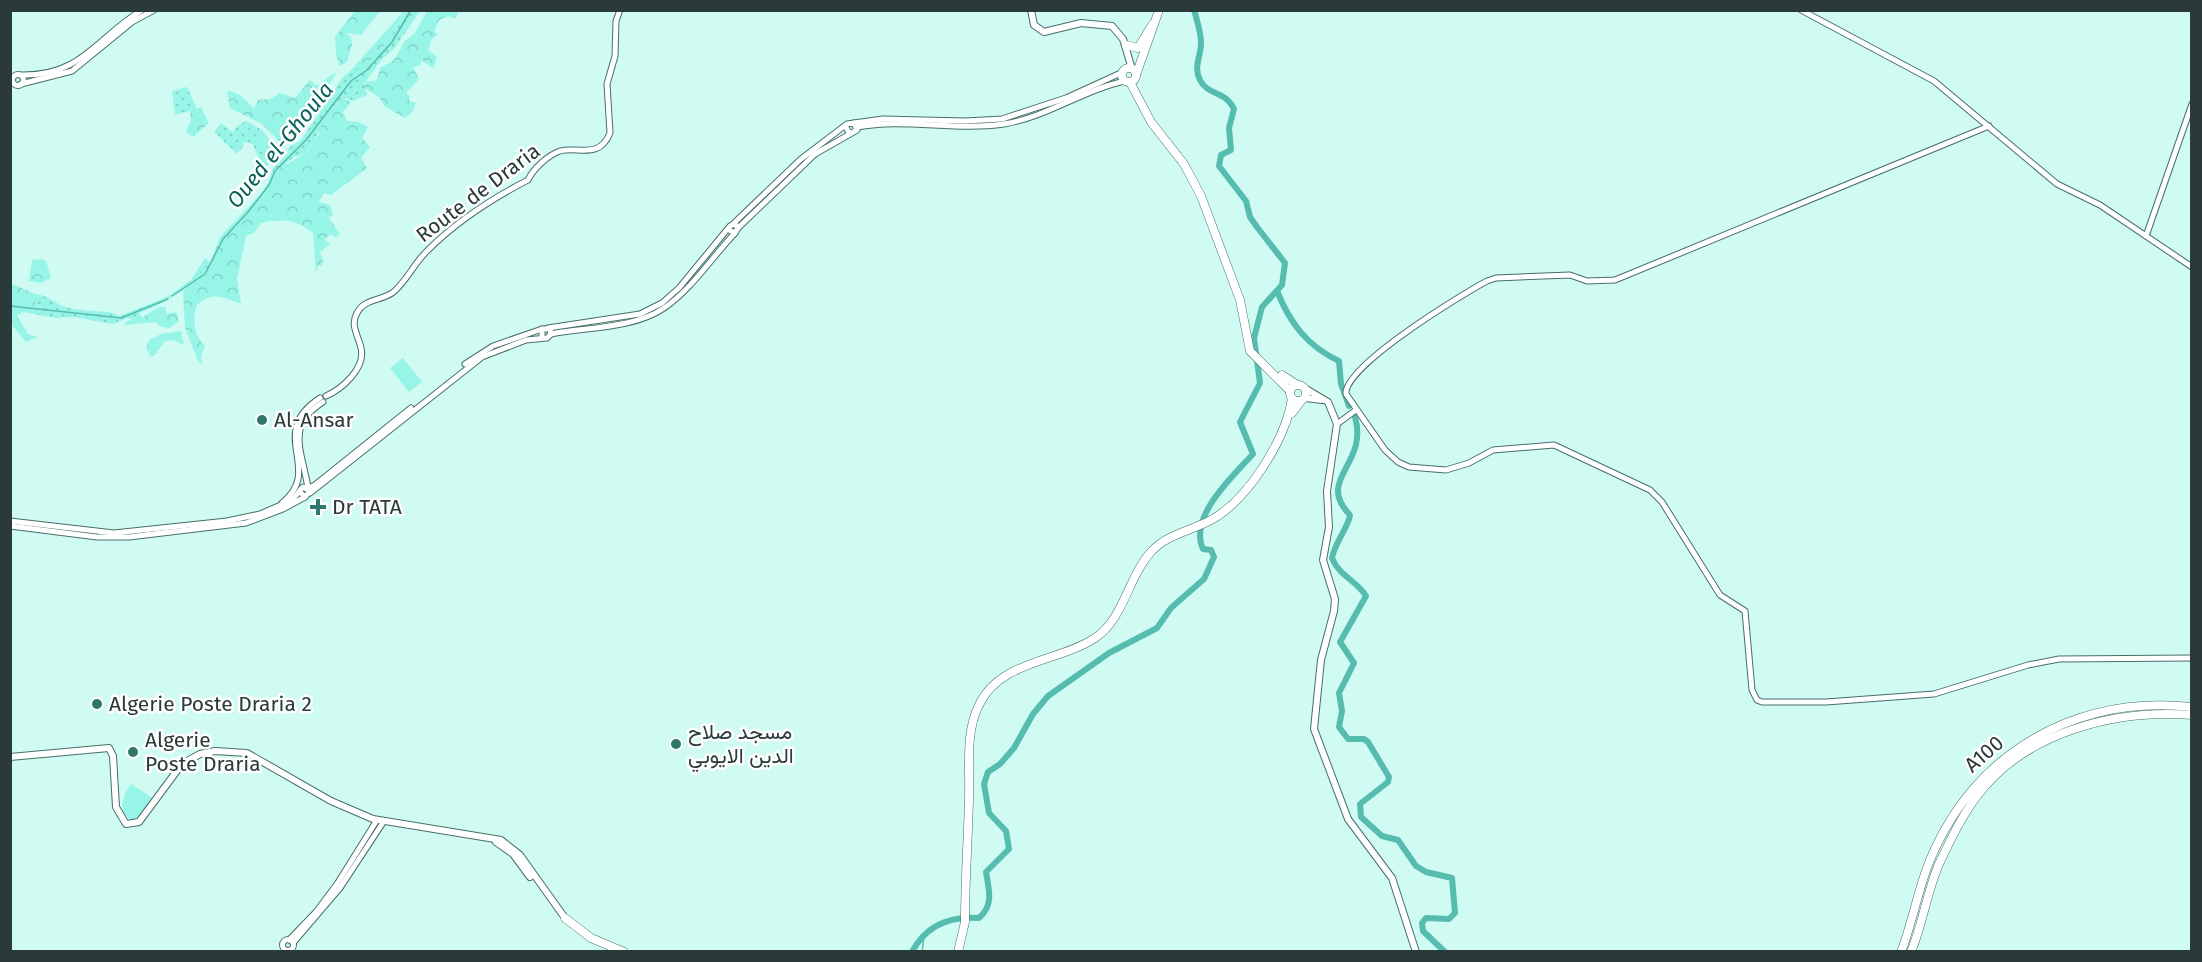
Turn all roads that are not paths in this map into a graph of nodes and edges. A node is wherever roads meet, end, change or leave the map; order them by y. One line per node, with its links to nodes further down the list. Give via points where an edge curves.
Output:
1 (142, 10): 9 (main road, via 70,67 52,73)
2 (154, 10): 12 (main road, via 132,22 72,71)
3 (620, 10): 25 (main road, Route de Draria, via 615,56 607,84 608,138 592,150 560,151 536,168 528,180 451,229 418,260 393,293 362,305 354,318 362,349 358,366 345,386)
4 (1031, 10): 8 (main road, via 1038,30 1053,31 1081,22 1103,24 1118,31)
5 (1157, 10): 7 (highway); 10 (highway)
6 (1801, 10): 16 (main road, via 1923,74)
7 (1152, 25): 8 (highway, via 1138,48); 10 (highway)
8 (1126, 47): 10 (main road)
9 (21, 75): 11 (main road); 12 (main road)
10 (1130, 75): 14 (main road, via 1015,119 883,119); 22 (highway, via 1155,129 1184,164 1202,196 1237,291); 22 (highway, via 1155,120 1202,185 1244,299)
11 (12, 80): 12 (main road)
12 (21, 84)
13 (2192, 104): 19 (main road)
14 (855, 125): 15 (main road, via 849,122); 17 (main road, via 855,133)
15 (845, 126): 17 (main road); 18 (main road, via 801,159)
16 (1989, 126): 19 (main road, via 2057,184 2100,205); 26 (main road, via 1615,280 1587,281 1570,275 1487,281 1387,345 1350,381 1346,394)
17 (850, 134): 18 (main road, via 815,154)
18 (734, 229): 21 (main road, via 679,288 655,307)
19 (2146, 236): 20 (main road)
20 (2192, 267)
21 (547, 331): 29 (main road, via 477,354); 29 (main road, via 547,338 542,336 494,351 475,361)
22 (1253, 352): 23 (highway)
23 (1293, 391): 24 (highway); 24 (highway, via 1302,385); 32 (highway, via 1276,444 1263,467 1231,505)
24 (1304, 396): 27 (main road, via 1328,402); 32 (highway, via 1262,475 1234,508)
25 (323, 399): 28 (main road, via 303,411 295,425); 29 (main road, via 298,427)
26 (1356, 410): 27 (main road); 34 (main road, via 1392,459 1409,467 1446,470 1493,450 1554,445 1650,490 1662,502 1720,595 1745,611 1752,690 1762,702 1827,702 1934,694 2060,659)
27 (1337, 424): 46 (main road, via 1327,491 1329,527 1323,560 1335,599 1321,660 1314,729 1348,819 1392,879)
28 (298, 458): 29 (main road); 30 (main road, via 298,478 292,493)
29 (305, 491): 30 (main road); 33 (main road, via 269,515 246,523 148,535 97,537)
30 (273, 508): 31 (main road, via 227,522 114,533)
31 (10, 521)
32 (1206, 525): 45 (highway, via 1164,541 1149,554 1101,634 1082,645 1027,664 980,701 971,732 967,922)
33 (10, 526)
34 (2192, 658)
35 (2192, 706): 47 (highway, A100 / A100, via 2136,708 2091,716 2056,728 2006,755 1963,799 1942,836)
36 (2192, 715): 48 (highway, A100 / A100, via 2134,716 2098,723 2048,740 2011,762 1966,812 1938,867)
37 (10, 757): 38 (main road, via 109,748 119,815 126,824 140,822 179,768 200,754 215,751 247,753 327,803)
38 (380, 822): 39 (main road, via 501,840 520,855); 40 (main road)
39 (564, 919): 43 (highway, via 588,941); 44 (highway, via 591,938)
40 (291, 942): 41 (main road, via 291,949); 41 (main road, via 284,941)
41 (284, 949): 42 (main road)
42 (278, 951)
43 (612, 951)
44 (624, 951)
45 (960, 951)
46 (1416, 951)
47 (1901, 951)
48 (1913, 951)

